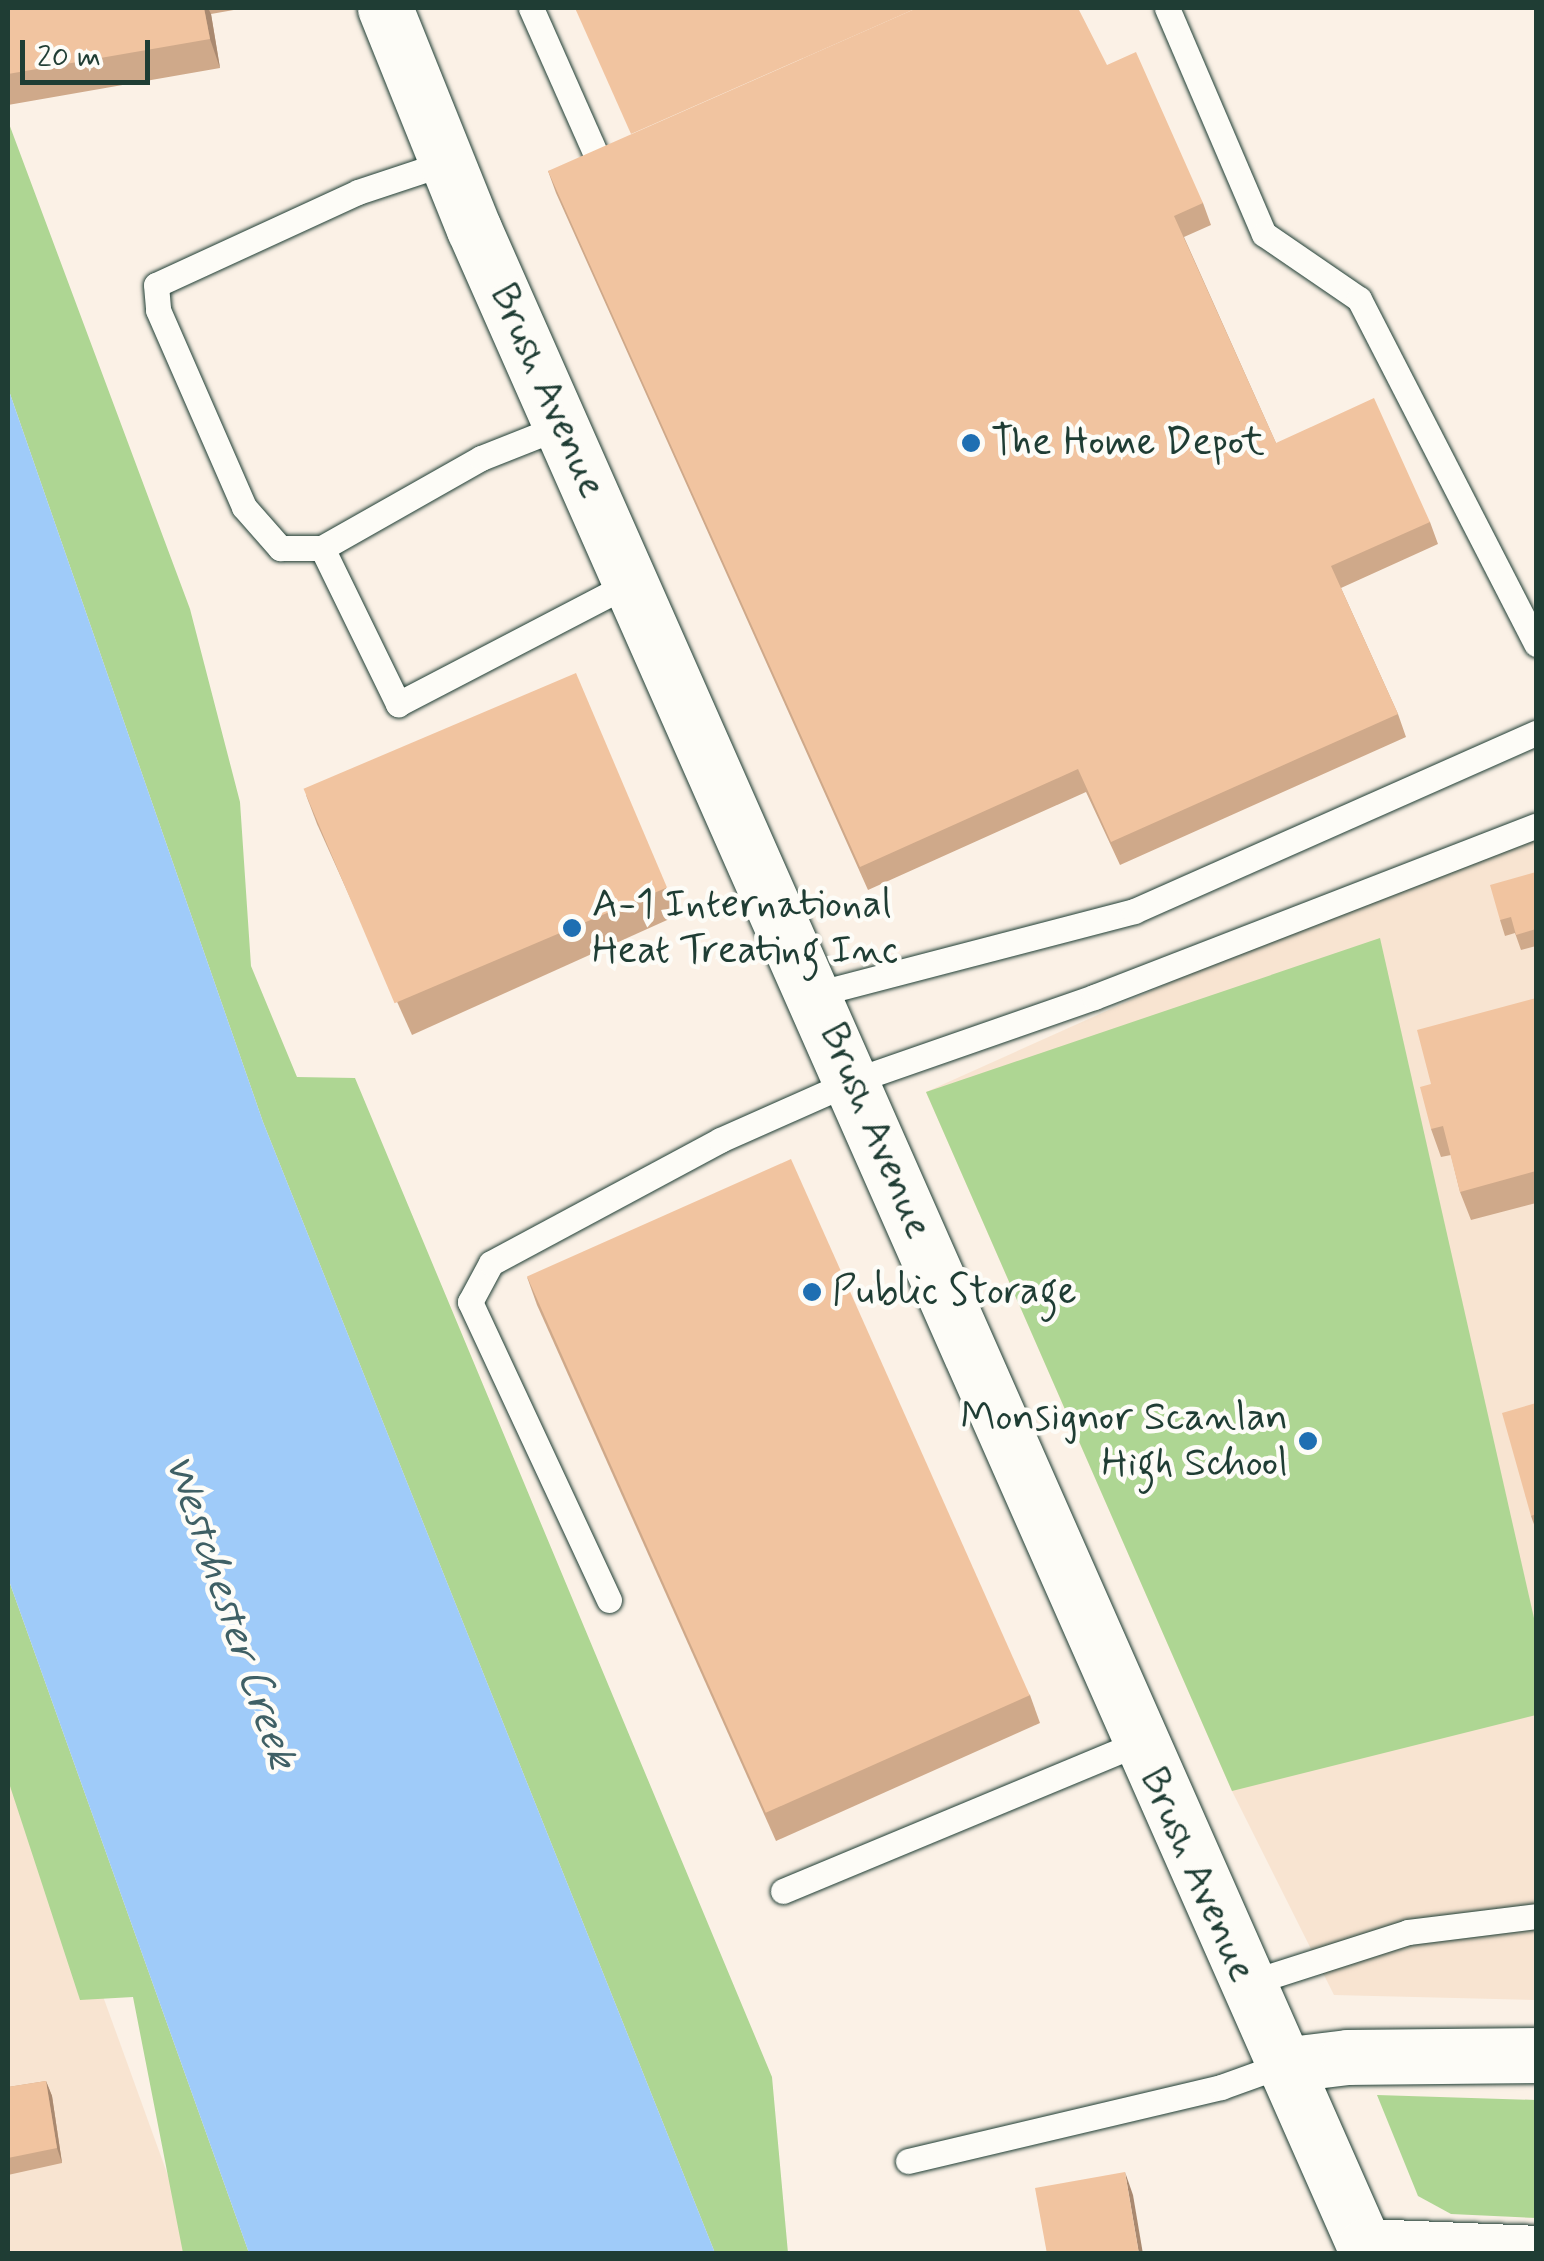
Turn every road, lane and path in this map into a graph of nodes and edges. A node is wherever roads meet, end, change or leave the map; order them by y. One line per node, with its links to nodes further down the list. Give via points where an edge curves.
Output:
1 (386, 8): 5 (street, Brush Avenue)
2 (531, 8): 4 (lane)
3 (1167, 8): 9 (lane, via 1264,234 1359,300)
4 (598, 159)
5 (448, 162): 6 (street, Brush Avenue); 7 (lane, via 358,192 156,285 158,310 244,507 280,548)
6 (562, 426): 7 (lane, via 481,458); 8 (street, Brush Avenue)
7 (322, 548): 8 (lane, via 398,704)
8 (632, 582): 12 (street, Brush Avenue)
9 (1536, 644)
10 (1536, 733): 12 (lane, via 1134,911)
11 (1536, 826): 13 (lane, via 1094,997)
12 (816, 994): 13 (street, Brush Avenue)
13 (853, 1081): 14 (lane, via 714,1143 491,1263 470,1302); 15 (street, Brush Avenue)
14 (609, 1600)
15 (1138, 1743): 16 (lane); 18 (street, Brush Avenue)
16 (783, 1892)
17 (1536, 1916): 18 (lane, via 1408,1932)
18 (1246, 1984): 20 (street, Brush Avenue)
19 (1536, 2055): 20 (street, via 1348,2057)
20 (1282, 2065): 21 (lane, via 1221,2087); 22 (street, Brush Avenue)
21 (908, 2160)
22 (1366, 2250): 23 (street)
23 (1536, 2253)

